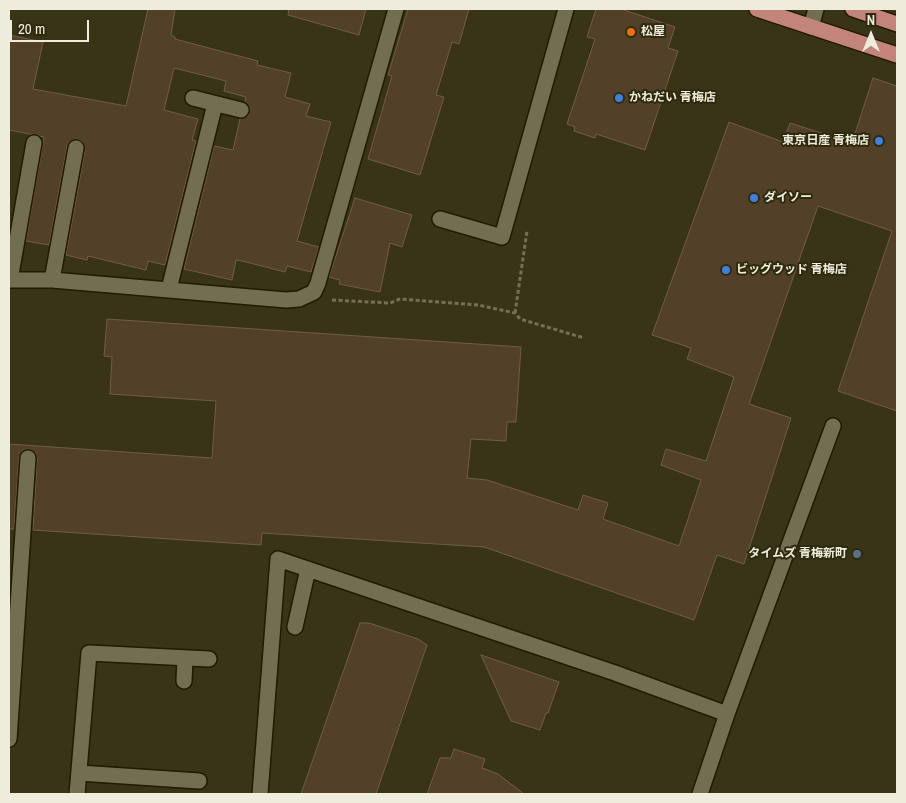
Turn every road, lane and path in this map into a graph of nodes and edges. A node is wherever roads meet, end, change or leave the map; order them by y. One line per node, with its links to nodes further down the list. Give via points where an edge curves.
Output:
1 (396, 9): 18 (street)
2 (566, 9): 14 (street, via 502,237)
3 (757, 9): 7 (main road)
4 (816, 9): 7 (street)
5 (853, 9): 6 (main road)
6 (897, 24)
7 (811, 27): 8 (main road)
8 (897, 55)
9 (193, 98): 10 (street)
10 (215, 104): 11 (street); 17 (street)
11 (241, 110)
12 (34, 143): 15 (street)
13 (76, 148): 16 (street)
14 (440, 219)
15 (10, 280): 16 (street)
16 (52, 280): 17 (street)
17 (169, 289): 18 (street, via 286,300 299,299)
18 (314, 292): 19 (path, via 321,299 390,303 400,299 515,312 520,319)
19 (584, 338)
20 (833, 426): 27 (street)
21 (28, 458): 28 (street)
22 (308, 569): 23 (street); 27 (street); 33 (street, via 278,559)
23 (295, 626)
24 (185, 658): 25 (street); 26 (street); 29 (street, via 89,653)
25 (209, 658)
26 (184, 681)
27 (727, 714): 34 (street)
28 (9, 739)
29 (79, 774): 31 (street); 32 (street)
30 (198, 781): 31 (street)
31 (173, 787)
32 (77, 794)
33 (260, 794)
34 (700, 794)

